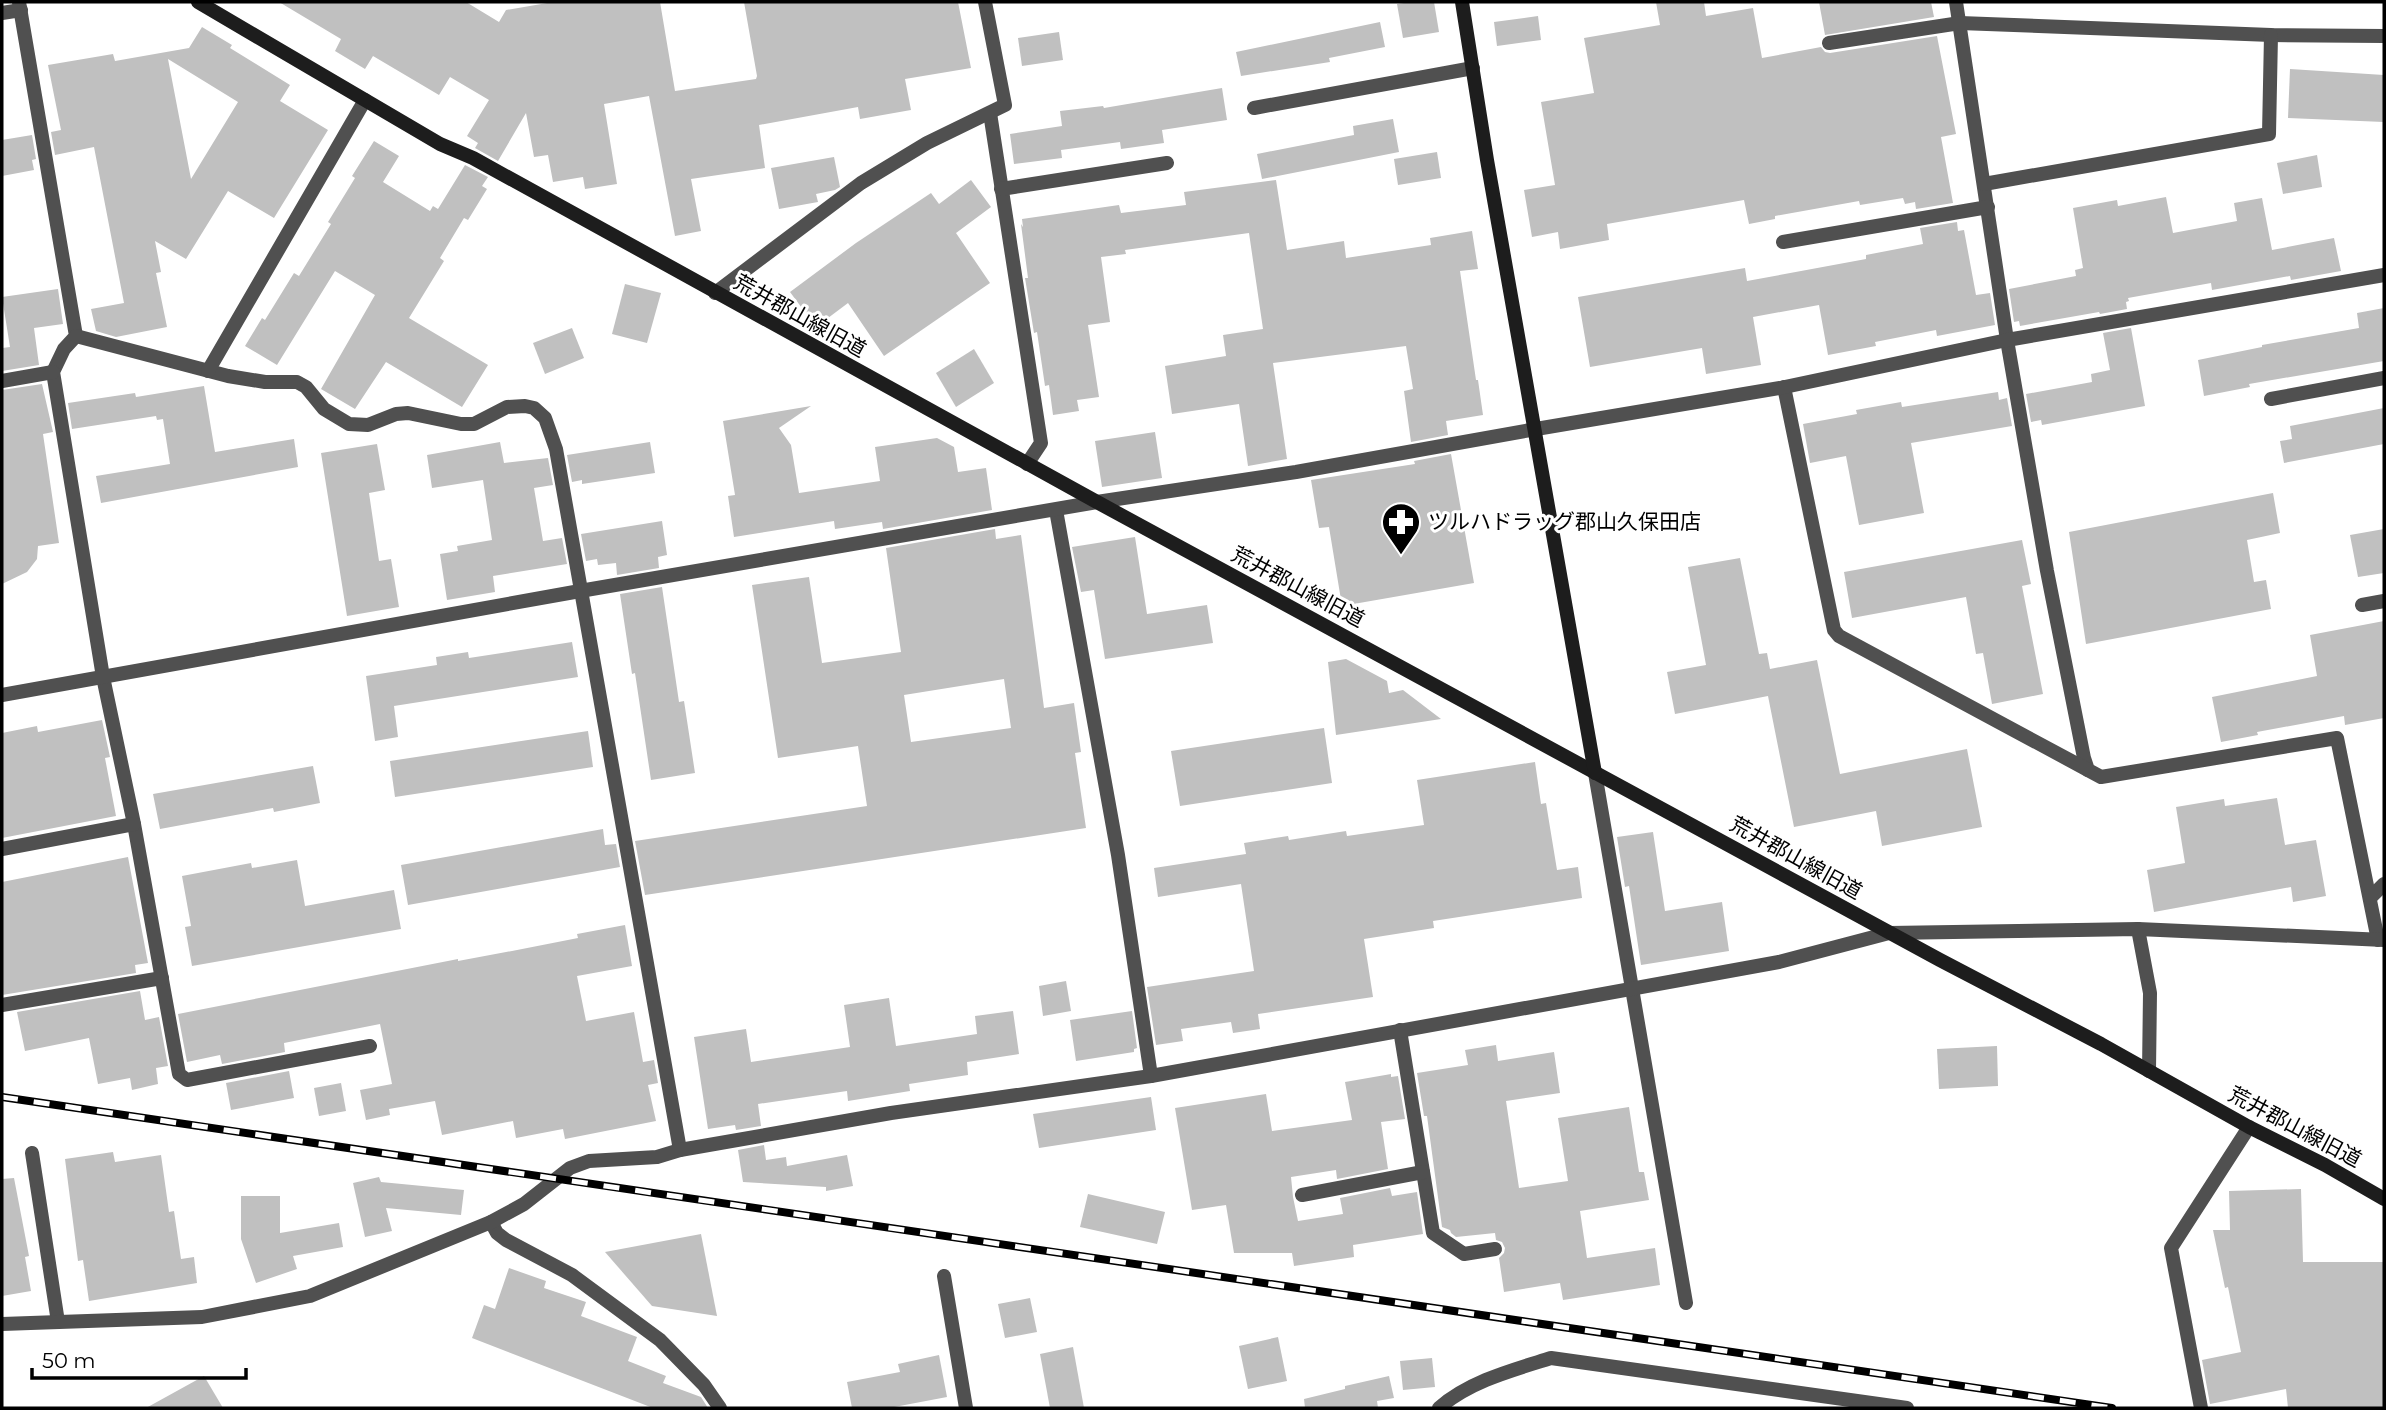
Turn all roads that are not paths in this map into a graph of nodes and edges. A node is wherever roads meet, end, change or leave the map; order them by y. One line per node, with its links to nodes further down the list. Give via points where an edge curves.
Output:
1 (198, 2): 12 (street, 荒井郡山線旧道)
2 (985, 2): 14 (street, via 1005,105)
3 (1462, 2): 11 (street)
4 (1956, 2): 7 (street)
5 (20, 6): 6 (street); 22 (street)
6 (2, 13)
7 (1960, 23): 8 (street); 10 (street); 16 (street)
8 (2271, 35): 9 (street); 16 (street, via 2269,134)
9 (2384, 36)
10 (1829, 43)
11 (1473, 68): 13 (street); 30 (street)
12 (365, 100): 21 (street, 荒井郡山線旧道); 24 (street)
13 (1254, 108)
14 (990, 113): 17 (street); 21 (street, via 927,143 861,183)
15 (1167, 163): 17 (street)
16 (1984, 184): 18 (street)
17 (1002, 189): 31 (street, via 1041,443)
18 (1988, 207): 19 (street); 23 (street)
19 (1783, 242)
20 (2384, 275): 23 (street)
21 (715, 293): 31 (street, 荒井郡山線旧道)
22 (76, 336): 24 (street); 25 (street)
23 (2007, 340): 28 (street); 39 (street)
24 (208, 371): 34 (street, via 265,382 297,382 324,409 349,424 368,425 408,413 474,424 507,407 534,408 547,421 556,449)
25 (53, 372): 27 (street); 37 (street)
26 (2384, 378): 29 (street)
27 (2, 381)
28 (1784, 387): 30 (street); 39 (street, via 1834,630)
29 (2271, 399)
30 (1536, 429): 32 (street); 40 (street)
31 (1027, 464): 32 (street, 荒井郡山線旧道)
32 (1097, 502): 33 (street); 40 (street, 荒井郡山線旧道)
33 (1056, 510): 34 (street); 54 (street, via 1118,855)
34 (580, 591): 37 (street); 56 (street)
35 (2384, 601): 36 (street)
36 (2362, 605)
37 (103, 677): 38 (street); 41 (street)
38 (2, 695)
39 (2088, 770): 44 (street, via 2101,777 2337,738)
40 (1595, 773): 46 (street, 荒井郡山線旧道); 49 (street)
41 (134, 824): 42 (street); 48 (street)
42 (2, 849)
43 (2384, 884): 44 (street)
44 (2370, 898): 47 (street)
45 (2137, 929): 46 (street); 47 (street); 53 (street, via 2150,993)
46 (1889, 933): 49 (street, via 1779,962); 53 (street, 荒井郡山線旧道)
47 (2381, 940)
48 (162, 978): 50 (street); 52 (street, via 180,1074 187,1080)
49 (1632, 987): 51 (street); 64 (street)
50 (2, 1005)
51 (1400, 1030): 54 (street); 58 (street)
52 (370, 1046)
53 (2149, 1071): 55 (street, 荒井郡山線旧道)
54 (1151, 1076): 56 (street, via 891,1113)
55 (2249, 1127): 60 (street, 荒井郡山線旧道); 71 (street, via 2171,1248)
56 (680, 1150): 61 (street, via 657,1157 589,1161 570,1168)
57 (32, 1153): 65 (street)
58 (1423, 1172): 59 (street); 62 (street, via 1433,1233 1464,1254)
59 (1302, 1195)
60 (2384, 1199)
61 (491, 1223): 65 (street, via 310,1296 202,1318); 67 (street, via 506,1240 572,1275 660,1340)
62 (1495, 1250)
63 (944, 1276): 68 (street)
64 (1686, 1303)
65 (58, 1322): 66 (street)
66 (2, 1324)
67 (720, 1408)
68 (966, 1408)
69 (1439, 1408): 70 (street, via 1453,1396 1505,1372 1551,1358)
70 (1907, 1408)
71 (2201, 1408)

